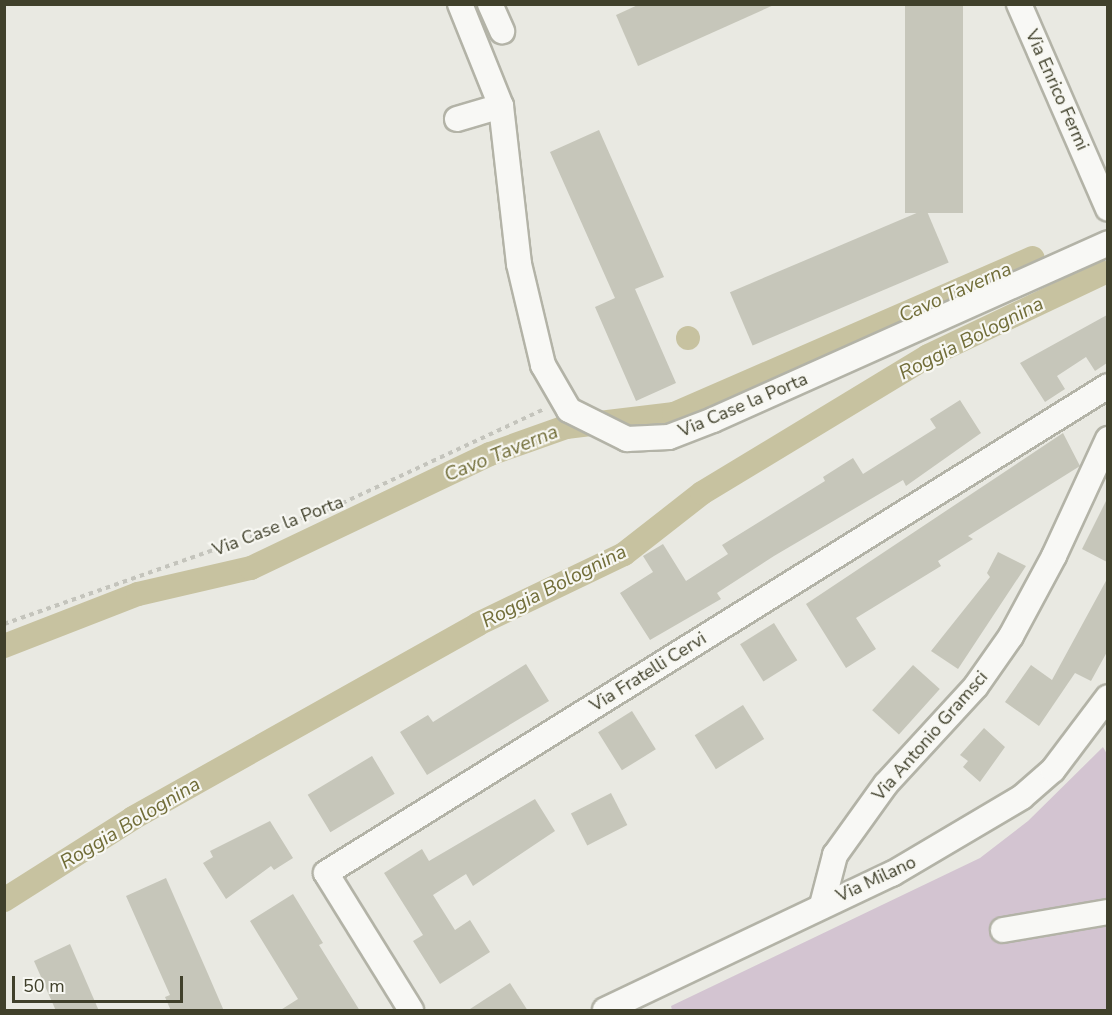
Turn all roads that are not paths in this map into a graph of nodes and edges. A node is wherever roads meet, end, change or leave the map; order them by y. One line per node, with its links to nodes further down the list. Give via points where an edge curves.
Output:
1 (460, 4): 5 (street)
2 (490, 4): 4 (street)
3 (1019, 4): 7 (street, Via Enrico Fermi)
4 (502, 31)
5 (501, 106): 6 (street); 8 (street, Via Case la Porta, via 519,264 543,365 570,410 627,439 669,436 713,420)
6 (457, 119)
7 (1107, 209)
8 (1107, 243)
9 (1107, 386): 15 (street, Via Fratelli Cervi, via 326,873)
10 (1107, 439): 12 (street, Via Antonio Gramsci, via 1054,556 1011,636 976,686 886,784 848,837 826,874)
11 (1105, 712): 12 (street, Via Milano, via 1023,797 892,874)
12 (822, 904): 16 (street, Via Milano)
13 (1107, 912): 14 (street)
14 (1003, 930)
15 (411, 1011)
16 (605, 1011)

